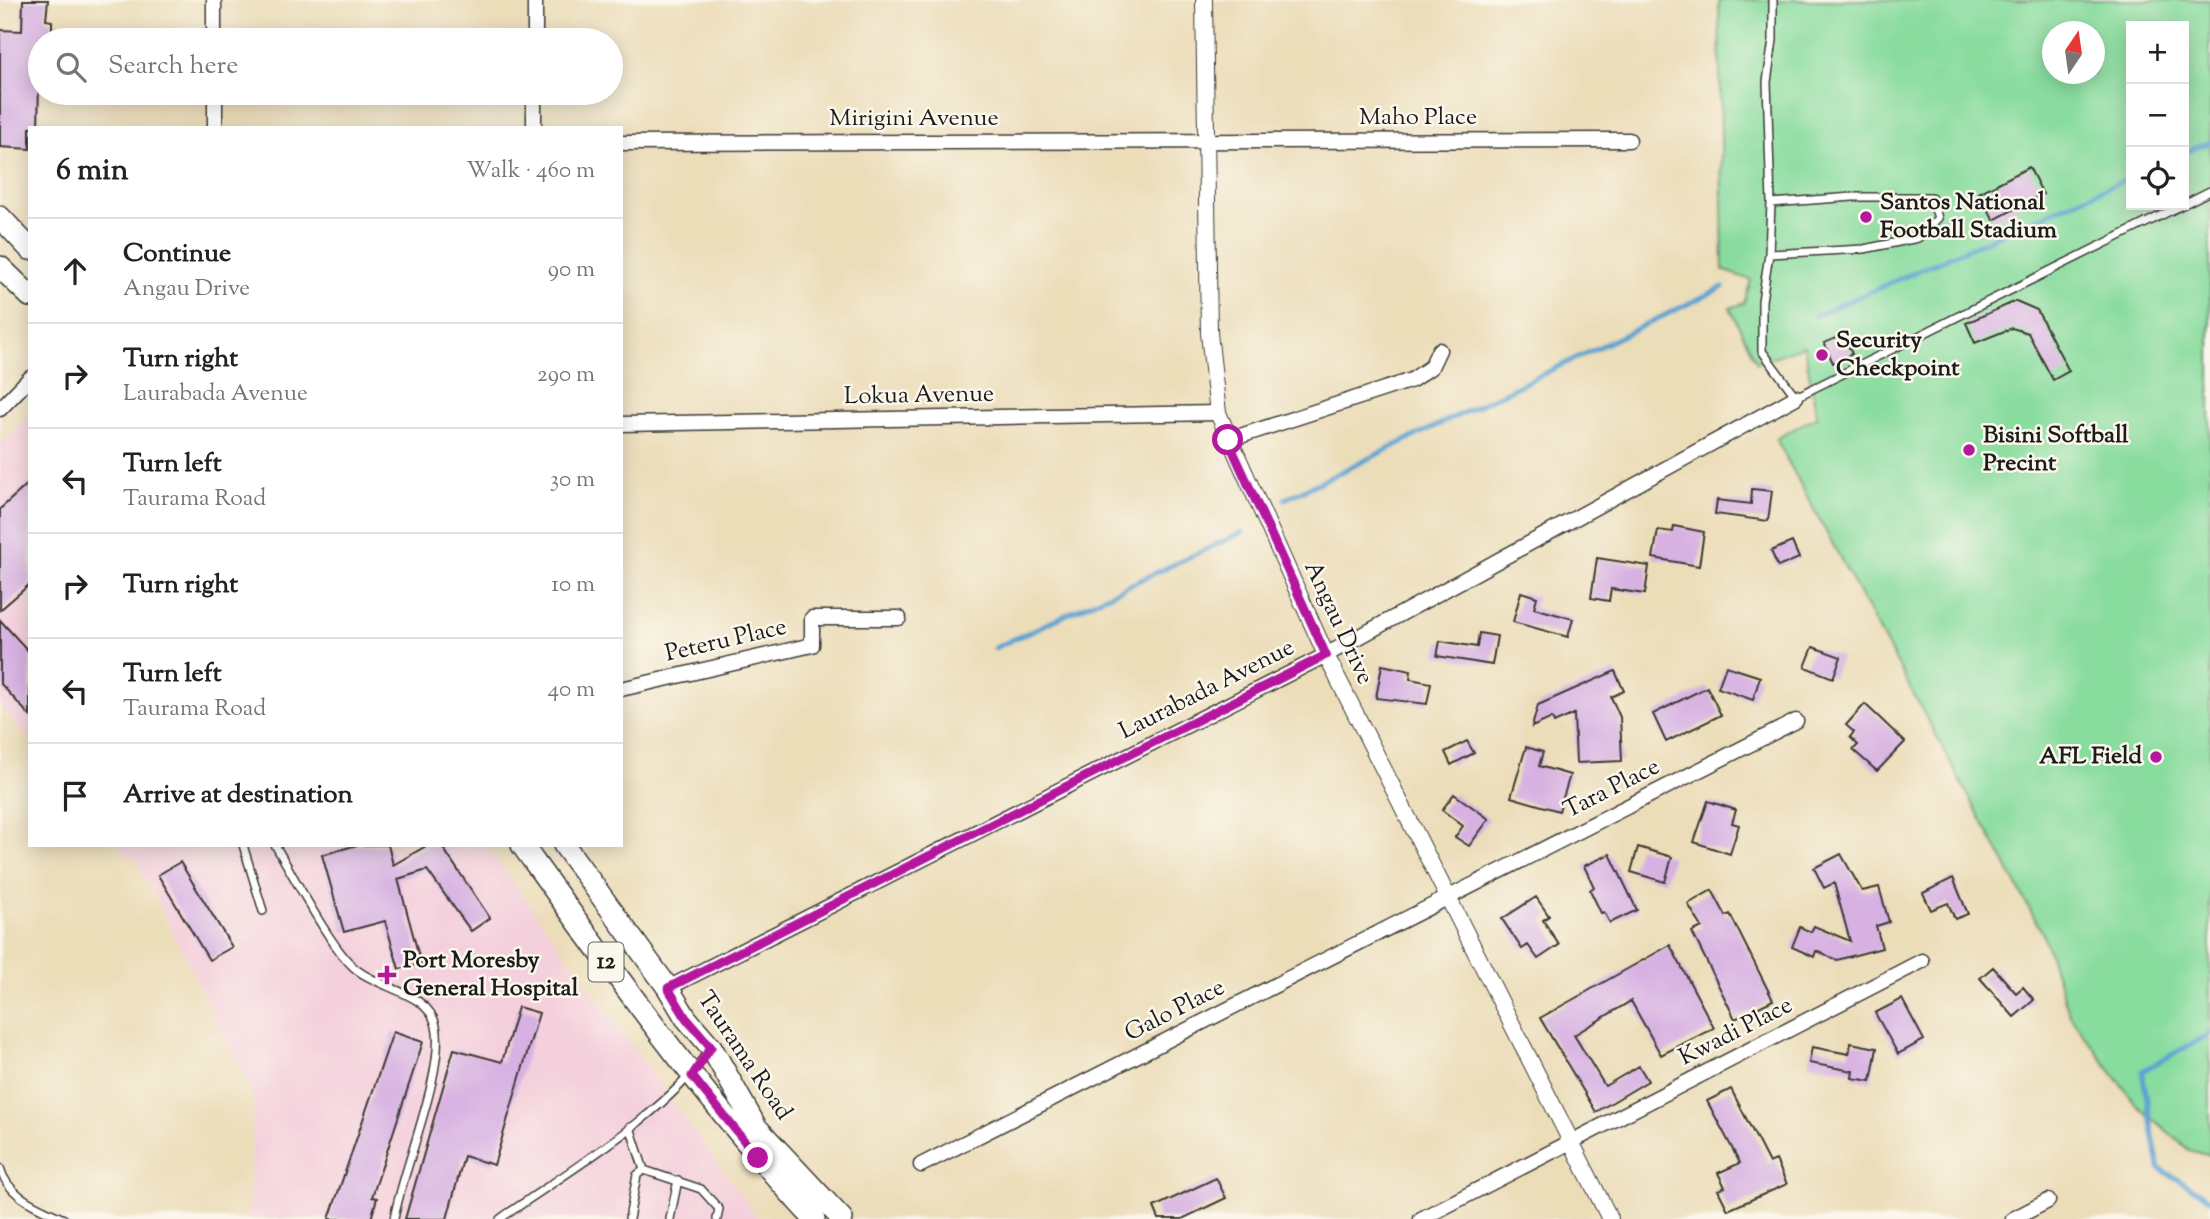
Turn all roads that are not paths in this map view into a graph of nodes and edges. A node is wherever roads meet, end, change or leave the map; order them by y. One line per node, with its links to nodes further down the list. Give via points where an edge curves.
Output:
1 (214, 0): 5 (street)
2 (535, 0): 6 (street)
3 (1204, 0): 12 (street, Angau Drive)
4 (1773, 0): 16 (lane, via 1767,82)
5 (214, 28)
6 (535, 28)
7 (215, 105): 9 (street)
8 (534, 105): 10 (street)
9 (215, 126)
10 (534, 126)
11 (1629, 140): 12 (street, Maho Place)
12 (1207, 142): 13 (street, Mirigini Avenue); 27 (street, Angau Drive, via 1209,333)
13 (623, 143)
14 (2210, 191): 15 (lane)
15 (2189, 201)
16 (1771, 203): 20 (lane); 20 (lane, via 1931,197 1938,218 1918,238 1864,249)
17 (2171, 210): 25 (lane)
18 (0, 217): 19 (main road)
19 (28, 247)
20 (1769, 254): 25 (lane, via 1762,301 1762,351)
21 (0, 267): 22 (main road)
22 (28, 294)
23 (1439, 350): 29 (street, via 1431,367 1412,380)
24 (28, 381): 26 (street)
25 (1796, 397): 31 (street, Laurabada Avenue)
26 (0, 409)
27 (1218, 413): 28 (street, Lokua Avenue); 29 (street, Angau Drive)
28 (623, 424)
29 (1228, 440): 31 (street, Angau Drive)
30 (899, 618): 32 (street, Peteru Place, via 812,618 812,645)
31 (1326, 655): 38 (street, Angau Drive); 41 (street, Laurabada Avenue)
32 (623, 689)
33 (1796, 721): 38 (street, Tara Place)
34 (244, 847): 39 (lane)
35 (276, 847): 52 (lane, via 347,962 391,990 422,1001 437,1028 436,1060)
36 (523, 847): 43 (main road, Taurama Road / 12)
37 (565, 847): 41 (main road, Taurama Road / 12)
38 (1450, 898): 45 (street, Angau Drive); 46 (street, Galo Place)
39 (263, 911)
40 (1923, 961): 45 (street, Kwadi Place)
41 (668, 988): 42 (main road, Taurama Road / 12)
42 (711, 1047): 43 (lane); 58 (main road, Taurama Road / 12, via 756,1127)
43 (692, 1076): 44 (lane); 57 (main road, Taurama Road / 12)
44 (630, 1127): 48 (lane); 53 (lane)
45 (1570, 1143): 59 (street, Kwadi Place); 60 (street, Angau Drive)
46 (920, 1165)
47 (0, 1168): 51 (lane, via 16,1193)
48 (644, 1170): 49 (lane); 54 (lane, via 637,1175)
49 (678, 1180): 55 (lane); 56 (lane, via 712,1199 719,1209)
50 (2048, 1201): 61 (street)
51 (64, 1219)
52 (394, 1219)
53 (500, 1219)
54 (629, 1219)
55 (670, 1219)
56 (717, 1219)
57 (814, 1219)
58 (842, 1219)
59 (1420, 1219)
60 (1610, 1219)
61 (2013, 1219)

